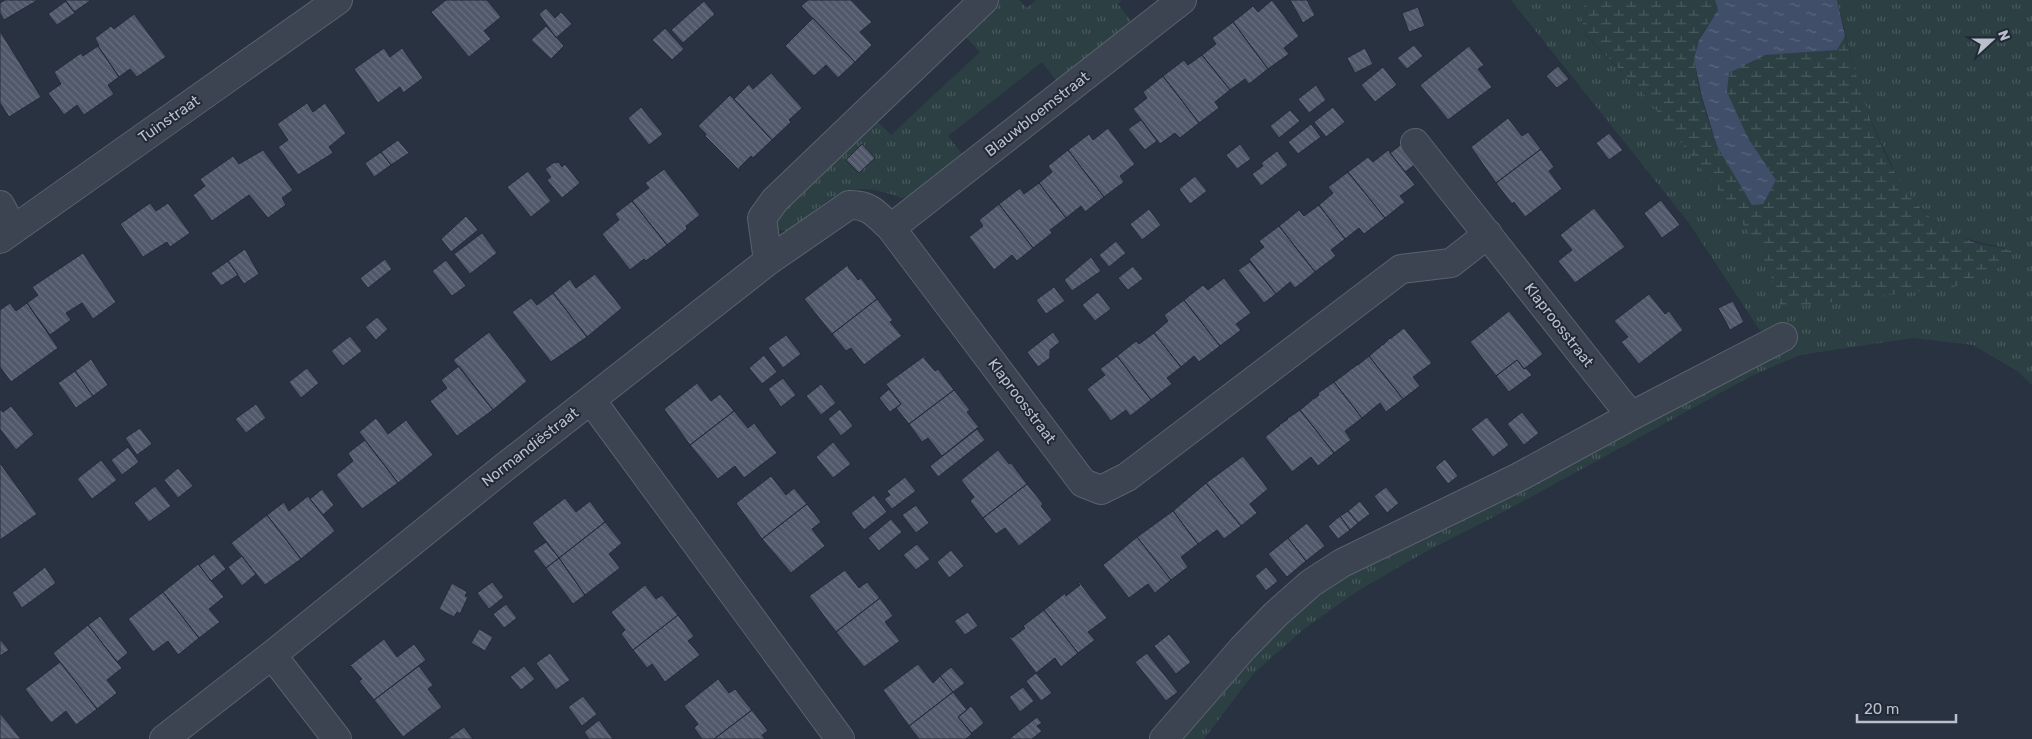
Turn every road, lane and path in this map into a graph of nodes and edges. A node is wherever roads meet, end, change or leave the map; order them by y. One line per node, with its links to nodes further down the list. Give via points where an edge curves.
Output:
1 (338, 0): 7 (street, Tuinstraat)
2 (984, 0): 9 (street, via 775,200 762,218)
3 (1182, 0): 6 (street, Blauwbloemstraat)
4 (1415, 143): 8 (street, Klaproosstraat)
5 (0, 206): 7 (street)
6 (891, 228): 8 (street, Klaproosstraat, via 1084,483 1101,490 1127,477 1401,269 1451,262); 9 (street, Klaproosstraat, via 861,204 849,205)
7 (7, 234)
8 (1488, 234): 12 (street, Klaproosstraat)
9 (768, 261): 11 (street, Klaproosstraat)
10 (1784, 337): 12 (street)
11 (591, 400): 13 (street, Normandiëstraat); 16 (street, Normandiëstraat)
12 (1631, 416): 17 (street, via 1519,476 1342,562 1311,583 1243,648)
13 (272, 656): 14 (street, Normandiëstraat); 15 (street)
14 (164, 739)
15 (337, 739)
16 (840, 739)
17 (1164, 739)

